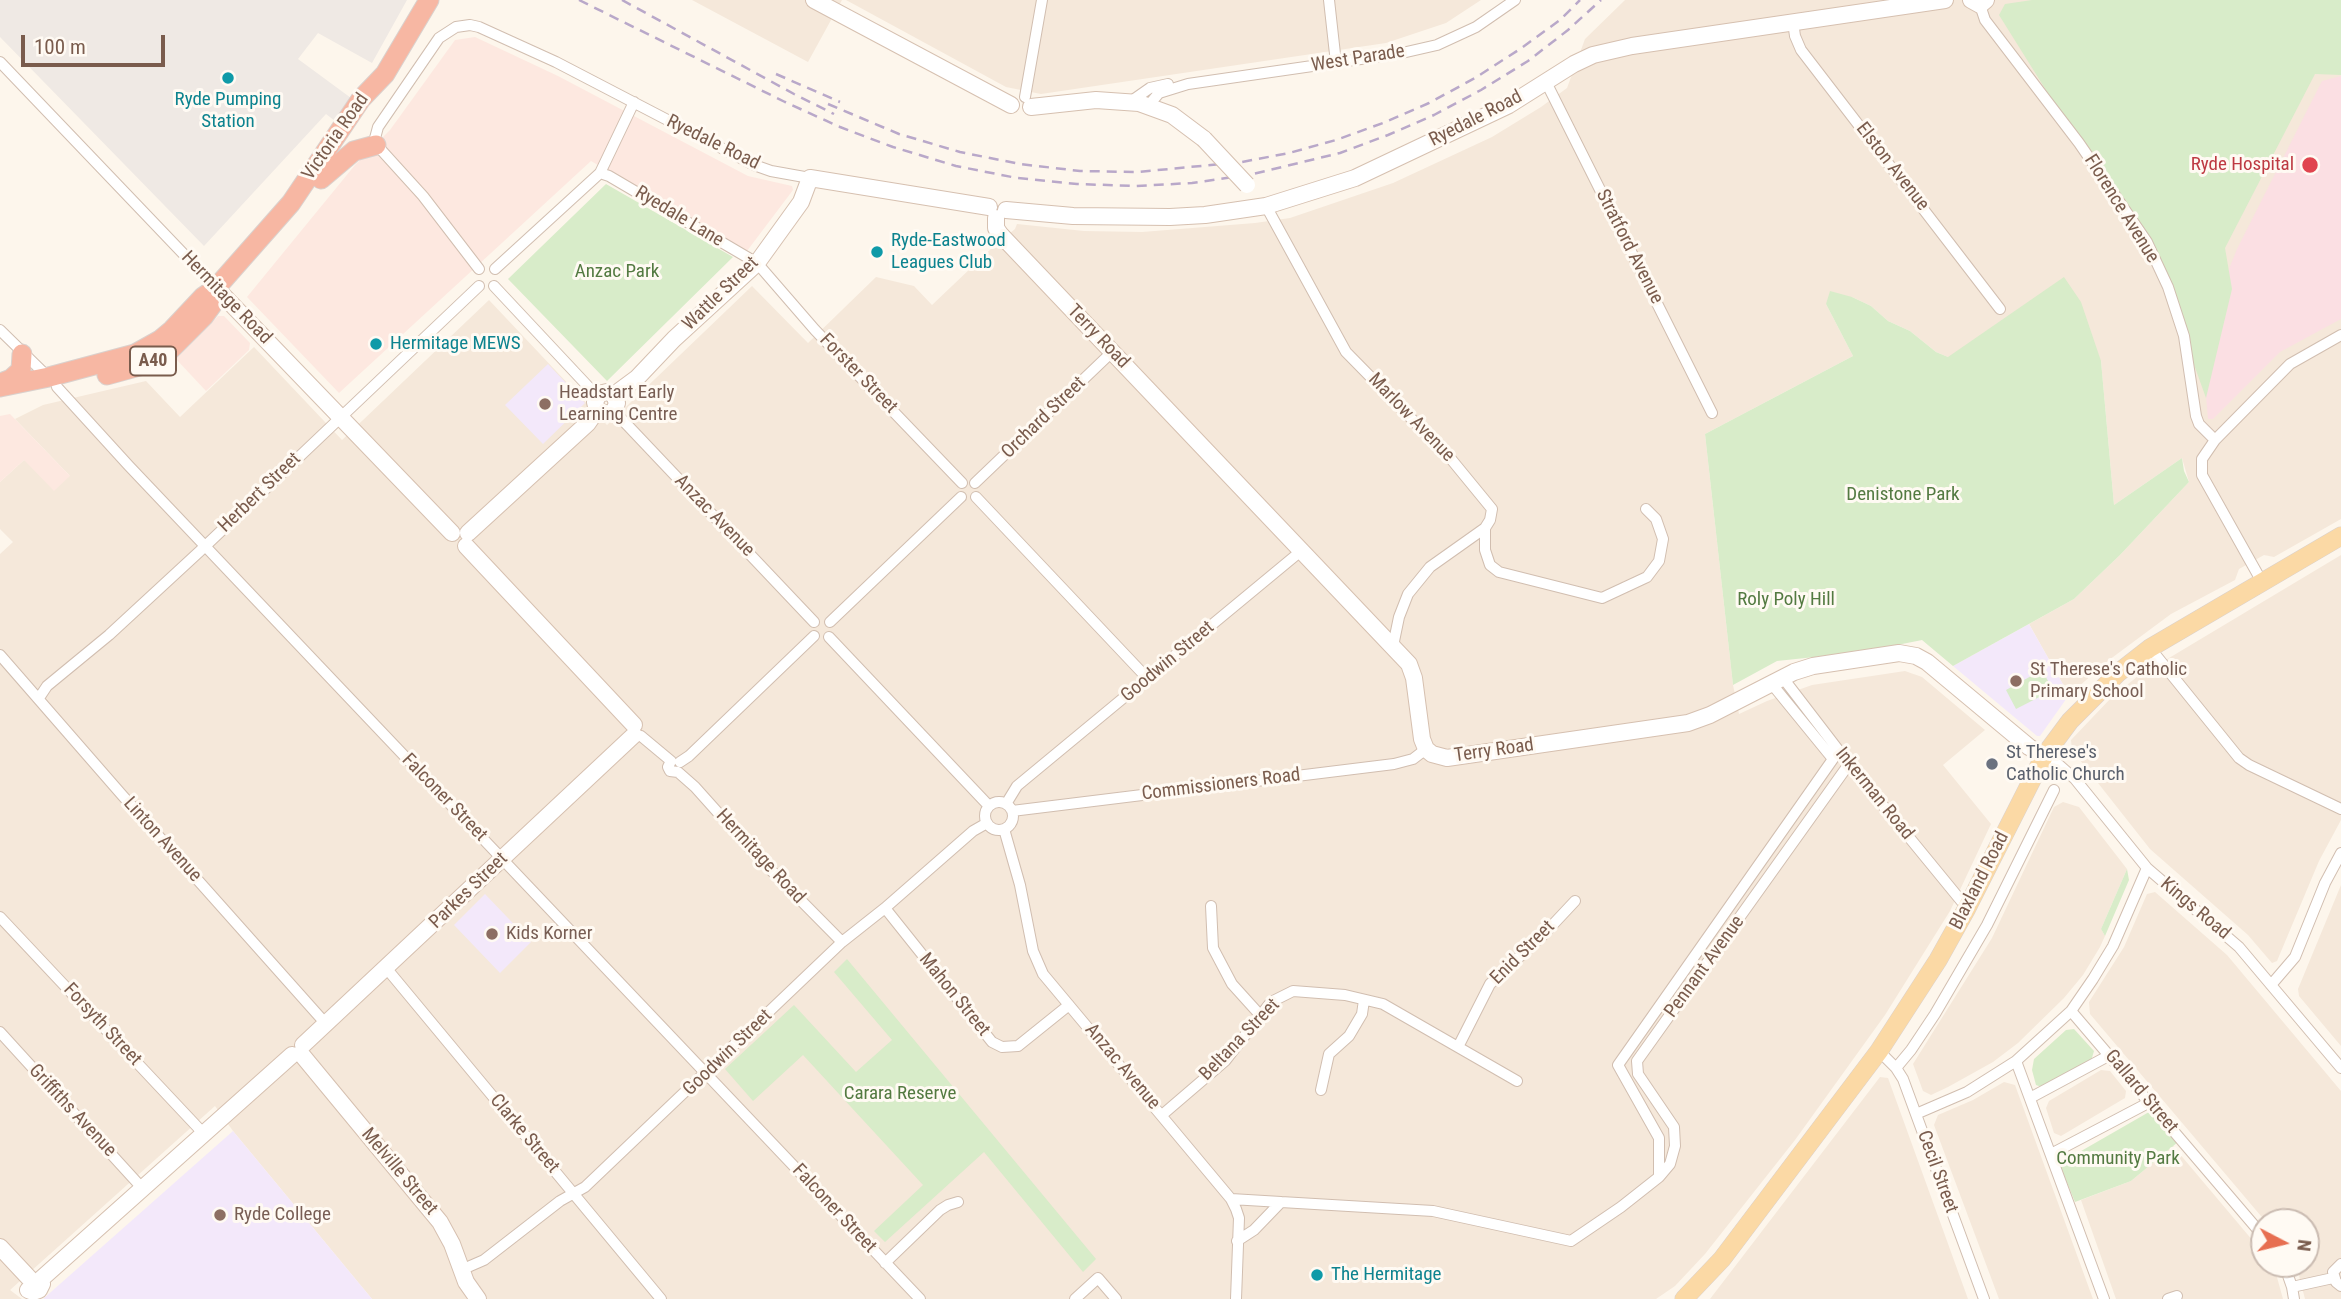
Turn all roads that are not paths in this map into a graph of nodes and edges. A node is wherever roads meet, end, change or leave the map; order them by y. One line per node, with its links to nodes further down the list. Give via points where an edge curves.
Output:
1 (429, 0): 12 (highway, Victoria Road / A40)
2 (814, 0): 16 (street)
3 (1042, 0): 16 (street)
4 (1329, 0): 11 (street)
5 (1515, 0): 11 (street, West Parade, via 1476,27 1437,45)
6 (1945, 0): 8 (street, Ryedale Road)
7 (1979, 2): 44 (street, Florence Avenue, via 1985,20 2147,242 2168,287 2183,336 2196,416)
8 (1793, 22): 13 (street, Ryedale Road, via 1611,50 1574,64); 33 (street, Elston Avenue, via 1801,50)
9 (456, 27): 15 (street, Ryedale Road, via 479,27); 18 (street, Victoria Road, via 439,38 378,127)
10 (0, 62): 32 (street, Hermitage Road)
11 (1336, 63): 14 (street, West Parade)
12 (385, 74): 21 (highway, Victoria Road / A40, via 371,107); 23 (highway, Victoria Road / A40, via 360,99)
13 (1546, 82): 24 (street, Ryedale Road, via 1509,105 1355,178); 42 (street, Stratford Avenue)
14 (1188, 84): 17 (street, West Parade); 17 (street, West Parade, via 1150,88)
15 (634, 102): 19 (street); 20 (street, Ryedale Road, via 754,165)
16 (1023, 103): 17 (street)
17 (1139, 103): 22 (street, Marlow Avenue, bridge, via 1180,120)
18 (376, 145): 21 (highway, via 354,151); 28 (street, via 423,196)
19 (600, 173): 27 (street, Ryedale Lane); 29 (street)
20 (810, 178): 25 (street, Ryedale Road); 27 (street, Wattle Street, via 801,202)
21 (321, 179): 23 (highway, Victoria Road / A40)
22 (1247, 185): 24 (street, Marlow Avenue); 26 (street)
23 (291, 203): 32 (highway, Victoria Road / A40)
24 (1266, 206): 26 (street, Ryedale Road); 50 (street, Marlow Avenue, via 1346,352 1482,494 1492,509)
25 (997, 211): 26 (street, Ryedale Road, via 1135,218); 36 (street, Terry Road, via 1000,234)
26 (1236, 211)
27 (757, 263): 41 (street, Wattle Street); 45 (street, Forster Street)
28 (479, 269): 29 (street, via 489,266); 30 (street, via 475,275)
29 (495, 270): 31 (street)
30 (479, 286): 31 (street); 43 (street, Herbert Street)
31 (494, 286): 41 (street, Anzac Avenue)
32 (216, 288): 38 (highway, Victoria Road / A40, via 204,316 157,360); 43 (street, Hermitage Road)
33 (2000, 309)
34 (0, 330): 37 (street, Falconer Street)
35 (2341, 335): 44 (street, via 2290,364)
36 (1112, 352): 46 (street, Orchard Street); 54 (street, Terry Road)
37 (22, 354): 38 (street, Falconer Street); 39 (highway, via 21,370)
38 (53, 382): 39 (highway, Victoria Road / A40); 40 (highway, Victoria Road / A40); 53 (street, Falconer Street)
39 (0, 385)
40 (0, 400)
41 (605, 403): 52 (street, Wattle Street); 56 (street, Anzac Avenue)
42 (1712, 413)
43 (340, 417): 52 (street, Hermitage Road); 53 (street, Herbert Street)
44 (2215, 440): 55 (street, via 2202,459 2202,475)
45 (962, 483): 46 (street); 47 (street)
46 (975, 483): 48 (street)
47 (961, 497): 48 (street); 57 (street)
48 (976, 497): 63 (street)
49 (1646, 509): 50 (street, Marlow Avenue, via 1656,519 1663,539 1659,561 1647,576 1602,598 1499,572 1490,565 1485,550)
50 (1485, 528): 60 (street, via 1430,567 1408,594)
51 (2341, 536): 55 (main road, Blaxland Road)
52 (462, 537): 66 (street, Hermitage Road)
53 (205, 546): 65 (street, Herbert Street); 81 (street, Falconer Street)
54 (1301, 551): 60 (street, Terry Road); 63 (street, Goodwin Street)
55 (2262, 582): 61 (main road, Blaxland Road)
56 (814, 622): 57 (street); 58 (street)
57 (830, 622): 59 (street)
58 (814, 636): 59 (street); 71 (street)
59 (830, 637): 74 (street)
60 (1393, 646): 67 (street, Terry Road, via 1409,664 1414,678)
61 (2150, 648): 68 (main road, Blaxland Road, via 2089,701); 77 (street, via 2239,758)
62 (0, 655): 65 (street, Linton Avenue)
63 (1148, 679): 72 (street, Goodwin Street)
64 (1777, 681): 67 (street, Terry Road, via 1688,723 1447,758); 68 (street, Terry Road, via 1818,665 1899,653 1916,656); 69 (street, Inkerman Road); 70 (street, Inkerman Road)
65 (39, 698): 95 (street, Linton Avenue)
66 (636, 732): 71 (street, Hermitage Road); 81 (street, Parkes Street)
67 (1426, 749): 75 (street, Commissioners Road, via 1413,759 1394,764)
68 (2044, 756): 82 (street, Kings Road, via 2075,779); 86 (main road, Blaxland Road)
69 (1833, 759): 113 (street, Pennant Avenue, via 1618,1065 1660,1138)
70 (1849, 764): 86 (street, Inkerman Road); 113 (street, Pennant Avenue, via 1637,1061 1638,1074 1674,1127 1670,1164)
71 (676, 765): 88 (street, Hermitage Road)
72 (1034, 774): 75 (street, Goodwin Street, via 1019,793 1023,803); 76 (street, Goodwin Street, via 1017,786)
73 (2054, 790): 102 (street, Blaxland Road, via 1987,925 1935,1014)
74 (989, 806): 76 (street, via 997,802); 78 (street)
75 (1034, 807): 76 (street, Commissioners Road)
76 (1009, 808): 79 (street, via 1012,822)
77 (2341, 809)
78 (987, 824): 79 (street); 85 (street, Goodwin Street, via 973,831)
79 (1004, 829): 92 (street, Anzac Avenue, via 1037,964)
80 (2341, 853): 90 (street, via 2295,957)
81 (503, 859): 89 (street, Parkes Street); 104 (street, Falconer Street)
82 (2147, 868): 90 (street, Kings Road, via 2228,936); 93 (street, via 2113,946)
83 (1575, 901): 97 (street, Enid Street, via 1490,984)
84 (1211, 906): 94 (street, via 1213,948 1232,984)
85 (886, 908): 88 (street, Goodwin Street); 92 (street, Mahon Street, via 992,1042 1018,1046)
86 (1967, 908): 98 (main road, Blaxland Road)
87 (0, 916): 111 (street, Forsyth Street)
88 (842, 942): 104 (street, Goodwin Street)
89 (387, 969): 95 (street, Parkes Street); 115 (street, Clarke Street)
90 (2271, 985): 103 (street, Kings Road)
91 (1364, 1000): 94 (street, Beltana Street, via 1293,990 1271,1002); 97 (street, Beltana Street, via 1382,1004); 106 (street, via 1362,1014 1349,1036 1329,1054)
92 (1069, 1005): 110 (street, Anzac Avenue)
93 (2071, 1011): 100 (street, Gallard Street); 101 (street)
94 (1260, 1015): 110 (street, Beltana Street, via 1225,1060)
95 (326, 1024): 99 (street, Parkes Street)
96 (0, 1032): 114 (street, Griffiths Avenue)
97 (1458, 1047): 105 (street, Beltana Street)
98 (1880, 1051): 102 (street, Cecil Street); 135 (main road, Blaxland Road, via 1721,1259)
99 (299, 1052): 111 (street, Parkes Street); 124 (street, Melville Street, via 440,1222)
100 (2110, 1055): 107 (street); 108 (street, Gallard Street)
101 (2016, 1061): 107 (street); 109 (street, via 1967,1092)
102 (1896, 1068): 109 (street, Cecil Street)
103 (2341, 1068)
104 (706, 1074): 115 (street, Goodwin Street); 122 (street, Falconer Street)
105 (1517, 1081)
106 (1321, 1090)
107 (2030, 1098): 112 (street)
108 (2150, 1102): 112 (street); 119 (street, Gallard Street)
109 (1916, 1114): 136 (street, Cecil Street)
110 (1162, 1115): 116 (street, Anzac Avenue)
111 (204, 1134): 114 (street, Parkes Street)
112 (2051, 1154): 137 (street)
113 (1659, 1177): 118 (street, Pennant Avenue, via 1571,1241 1433,1211)
114 (143, 1189): 127 (street, Parkes Street)
115 (574, 1194): 124 (street, Goodwin Street, via 484,1260); 130 (street, Clarke Street)
116 (1231, 1199): 118 (street, Pennant Avenue); 120 (street, Anzac Avenue, via 1239,1218)
117 (958, 1202): 122 (street, via 940,1210)
118 (1280, 1202): 120 (street)
119 (2250, 1220)
120 (1237, 1241): 134 (street, Anzac Avenue)
121 (0, 1247): 127 (street)
122 (885, 1262): 131 (street, Falconer Street)
123 (2341, 1264): 126 (street, via 2335,1267)
124 (461, 1270): 129 (street, Melville Street)
125 (2289, 1278): 128 (street)
126 (2337, 1282): 128 (street)
127 (30, 1287)
128 (2292, 1287): 138 (street)
129 (478, 1299)
130 (661, 1299)
131 (920, 1299)
132 (1075, 1299): 133 (street, via 1098,1278)
133 (1116, 1299)
134 (1236, 1299)
135 (1685, 1299)
136 (1984, 1299)
137 (2104, 1299)
138 (2294, 1299)

